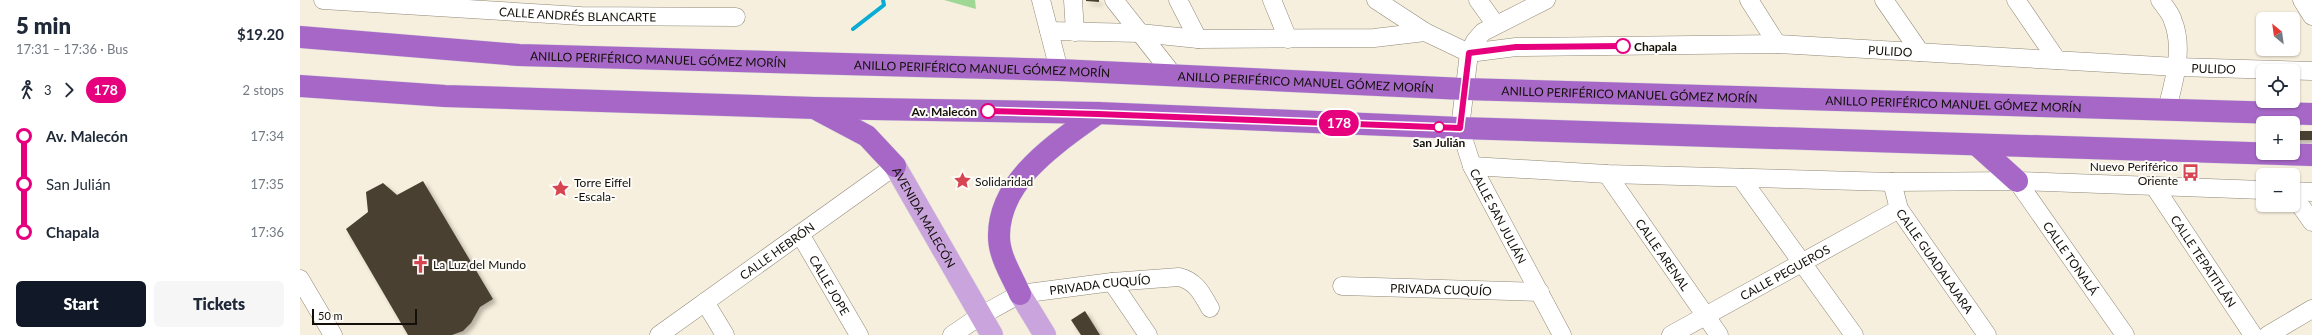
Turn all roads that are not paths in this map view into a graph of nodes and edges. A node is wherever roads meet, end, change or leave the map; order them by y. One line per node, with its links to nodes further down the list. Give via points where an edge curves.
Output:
1 (323, 0): 16 (street, CALLE ANDRÉS BLANCARTE, via 580,16)
2 (1041, 0): 18 (street)
3 (1073, 0): 19 (street)
4 (1114, 0): 21 (street)
5 (1178, 0): 23 (street)
6 (1272, 0): 24 (street)
7 (1376, 0): 20 (street)
8 (1478, 0): 17 (street)
9 (1546, 0): 17 (street)
10 (1749, 0): 25 (street)
11 (1884, 0): 26 (street)
12 (2016, 0): 28 (street)
13 (2160, 0): 29 (street, via 2173,19 2178,37)
14 (2302, 0): 15 (street)
15 (2312, 16)
16 (736, 17)
17 (1496, 25): 27 (street, via 1483,32)
18 (1049, 31): 19 (street); 30 (street)
19 (1075, 32): 21 (street)
20 (1425, 32): 24 (street, via 1374,38); 27 (street)
21 (1140, 33): 23 (street); 32 (street)
22 (300, 37): 30 (highway, ANILLO PERIFÉRICO MANUEL GÓMEZ MORÍN, via 520,55)
23 (1198, 39): 24 (street)
24 (1288, 39)
25 (1777, 44): 26 (street, PULIDO); 27 (street, PULIDO, via 1516,47)
26 (1920, 52): 28 (street, PULIDO)
27 (1469, 53): 34 (street, CALLE SAN JULIÁN)
28 (2057, 60): 29 (street, PULIDO)
29 (2177, 67): 31 (street, PULIDO); 36 (street)
30 (1059, 70): 32 (highway, ANILLO PERIFÉRICO MANUEL GÓMEZ MORÍN)
31 (2312, 71)
32 (1174, 76): 34 (highway, ANILLO PERIFÉRICO MANUEL GÓMEZ MORÍN)
33 (300, 86): 35 (highway, via 445,96)
34 (1464, 89): 36 (highway, ANILLO PERIFÉRICO MANUEL GÓMEZ MORÍN); 39 (street, CALLE SAN JULIÁN)
35 (815, 108): 37 (highway); 42 (highway, AVENIDA MALECÓN, via 867,136)
36 (2167, 109): 38 (highway, ANILLO PERIFÉRICO MANUEL GÓMEZ MORÍN)
37 (1098, 114): 39 (highway); 61 (highway, via 1062,139 1029,169 1012,189 1002,213 999,238 1005,262)
38 (2312, 114)
39 (1460, 128): 40 (highway); 43 (street, CALLE SAN JULIÁN)
40 (1976, 145): 41 (highway); 46 (highway)
41 (2312, 155)
42 (895, 166): 55 (street, CALLE HEBRÓN); 65 (main road, AVENIDA MALECÓN)
43 (1472, 166): 44 (street); 60 (street, CALLE SAN JULIÁN)
44 (1607, 174): 45 (street); 66 (street, CALLE ARENAL)
45 (1741, 178): 47 (street); 56 (street)
46 (2017, 180): 47 (street); 48 (street); 80 (street, CALLE TONALÁ)
47 (1892, 182): 53 (street, CALLE GUADALAJARA)
48 (2154, 186): 49 (street); 81 (street, CALLE TEPATITLÁN)
49 (2256, 190)
50 (2300, 191): 51 (street)
51 (2312, 192)
52 (2300, 205): 54 (street)
53 (1899, 208): 56 (street, CALLE PEGUEROS); 79 (street, CALLE GUADALAJARA)
54 (2312, 222)
55 (800, 234): 62 (street, CALLE HEBRÓN); 70 (street, CALLE JOPE)
56 (1803, 261): 66 (street, CALLE PEGUEROS); 78 (street)
57 (300, 279): 67 (street)
58 (1112, 282): 61 (street, PRIVADA CUQUÍO); 63 (street, PRIVADA CUQUÍO, via 1179,277 1189,279); 74 (street)
59 (1342, 286): 60 (street, PRIVADA CUQUÍO)
60 (1540, 292): 75 (street, CALLE SAN JULIÁN)
61 (1020, 294): 65 (street, PRIVADA CUQUÍO); 73 (main road)
62 (706, 302): 68 (street, CALLE HEBRÓN); 69 (street)
63 (1210, 308)
64 (2312, 309): 82 (street)
65 (980, 316): 71 (street, PRIVADA CUQUÍO); 72 (main road, AVENIDA MALECÓN)
66 (1706, 317): 76 (street, CALLE PEGUEROS); 77 (street, CALLE ARENAL)
67 (331, 334)
68 (659, 335)
69 (725, 335)
70 (859, 335)
71 (952, 335)
72 (992, 335)
73 (1045, 335)
74 (1148, 335)
75 (1562, 335)
76 (1671, 335)
77 (1719, 335)
78 (1854, 335)
79 (1987, 335)
80 (2125, 335)
81 (2253, 335)
82 (2268, 335)

